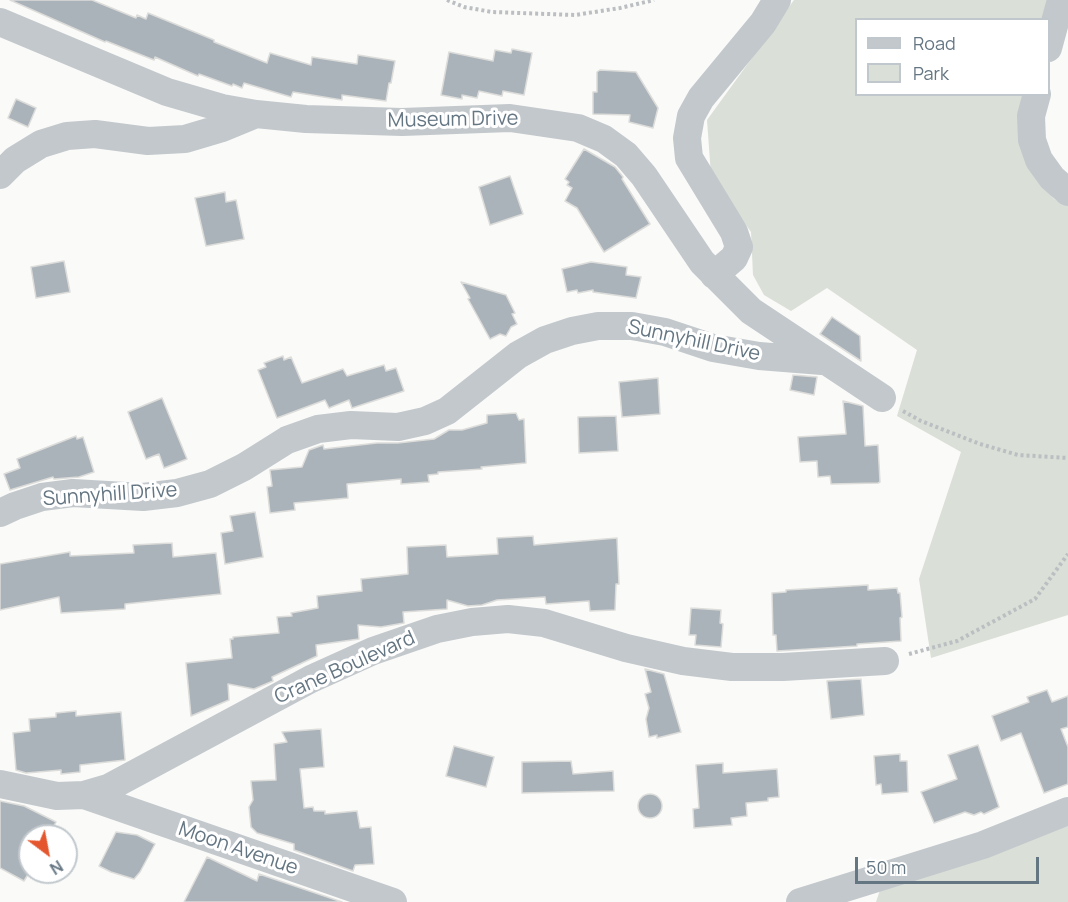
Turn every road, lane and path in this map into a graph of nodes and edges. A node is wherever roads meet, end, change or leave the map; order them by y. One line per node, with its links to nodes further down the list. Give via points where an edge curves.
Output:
1 (447, 0): 2 (path, via 492,12 575,15)
2 (654, 0)
3 (777, 0): 11 (street, via 763,23 701,98 691,117 689,158 739,247 734,258)
4 (1061, 0): 6 (street)
5 (0, 22): 8 (street, Museum Drive, via 167,92)
6 (1050, 41)
7 (1036, 96): 10 (street, via 1032,140 1039,160)
8 (256, 114): 9 (street, via 185,139 67,136 41,144); 11 (street, Museum Drive, via 402,122 510,117 578,128 604,139 626,155)
9 (0, 175)
10 (1068, 192)
11 (714, 275): 12 (street, Museum Drive, via 751,311)
12 (824, 361): 13 (street, Museum Drive); 15 (street, Sunnyhill Drive, via 759,357 713,348 665,332 632,326 598,326 545,340 519,355 447,411 425,421 398,427 351,425 318,429 287,440 210,484 177,493 143,497 73,493 42,497)
13 (882, 398): 14 (path, via 921,421 980,444 1018,455)
14 (1068, 458)
15 (0, 513)
16 (1068, 554): 17 (path, via 1035,599 957,641)
17 (885, 661): 19 (street, Crane Boulevard, via 732,667 637,651 544,623 508,619 472,622 373,651 321,674 120,782)
18 (0, 784): 19 (street, Crane Boulevard, via 57,795)
19 (84, 795): 21 (street, Moon Avenue)
20 (1068, 811): 22 (street, via 983,845)
21 (393, 902)
22 (800, 902)

